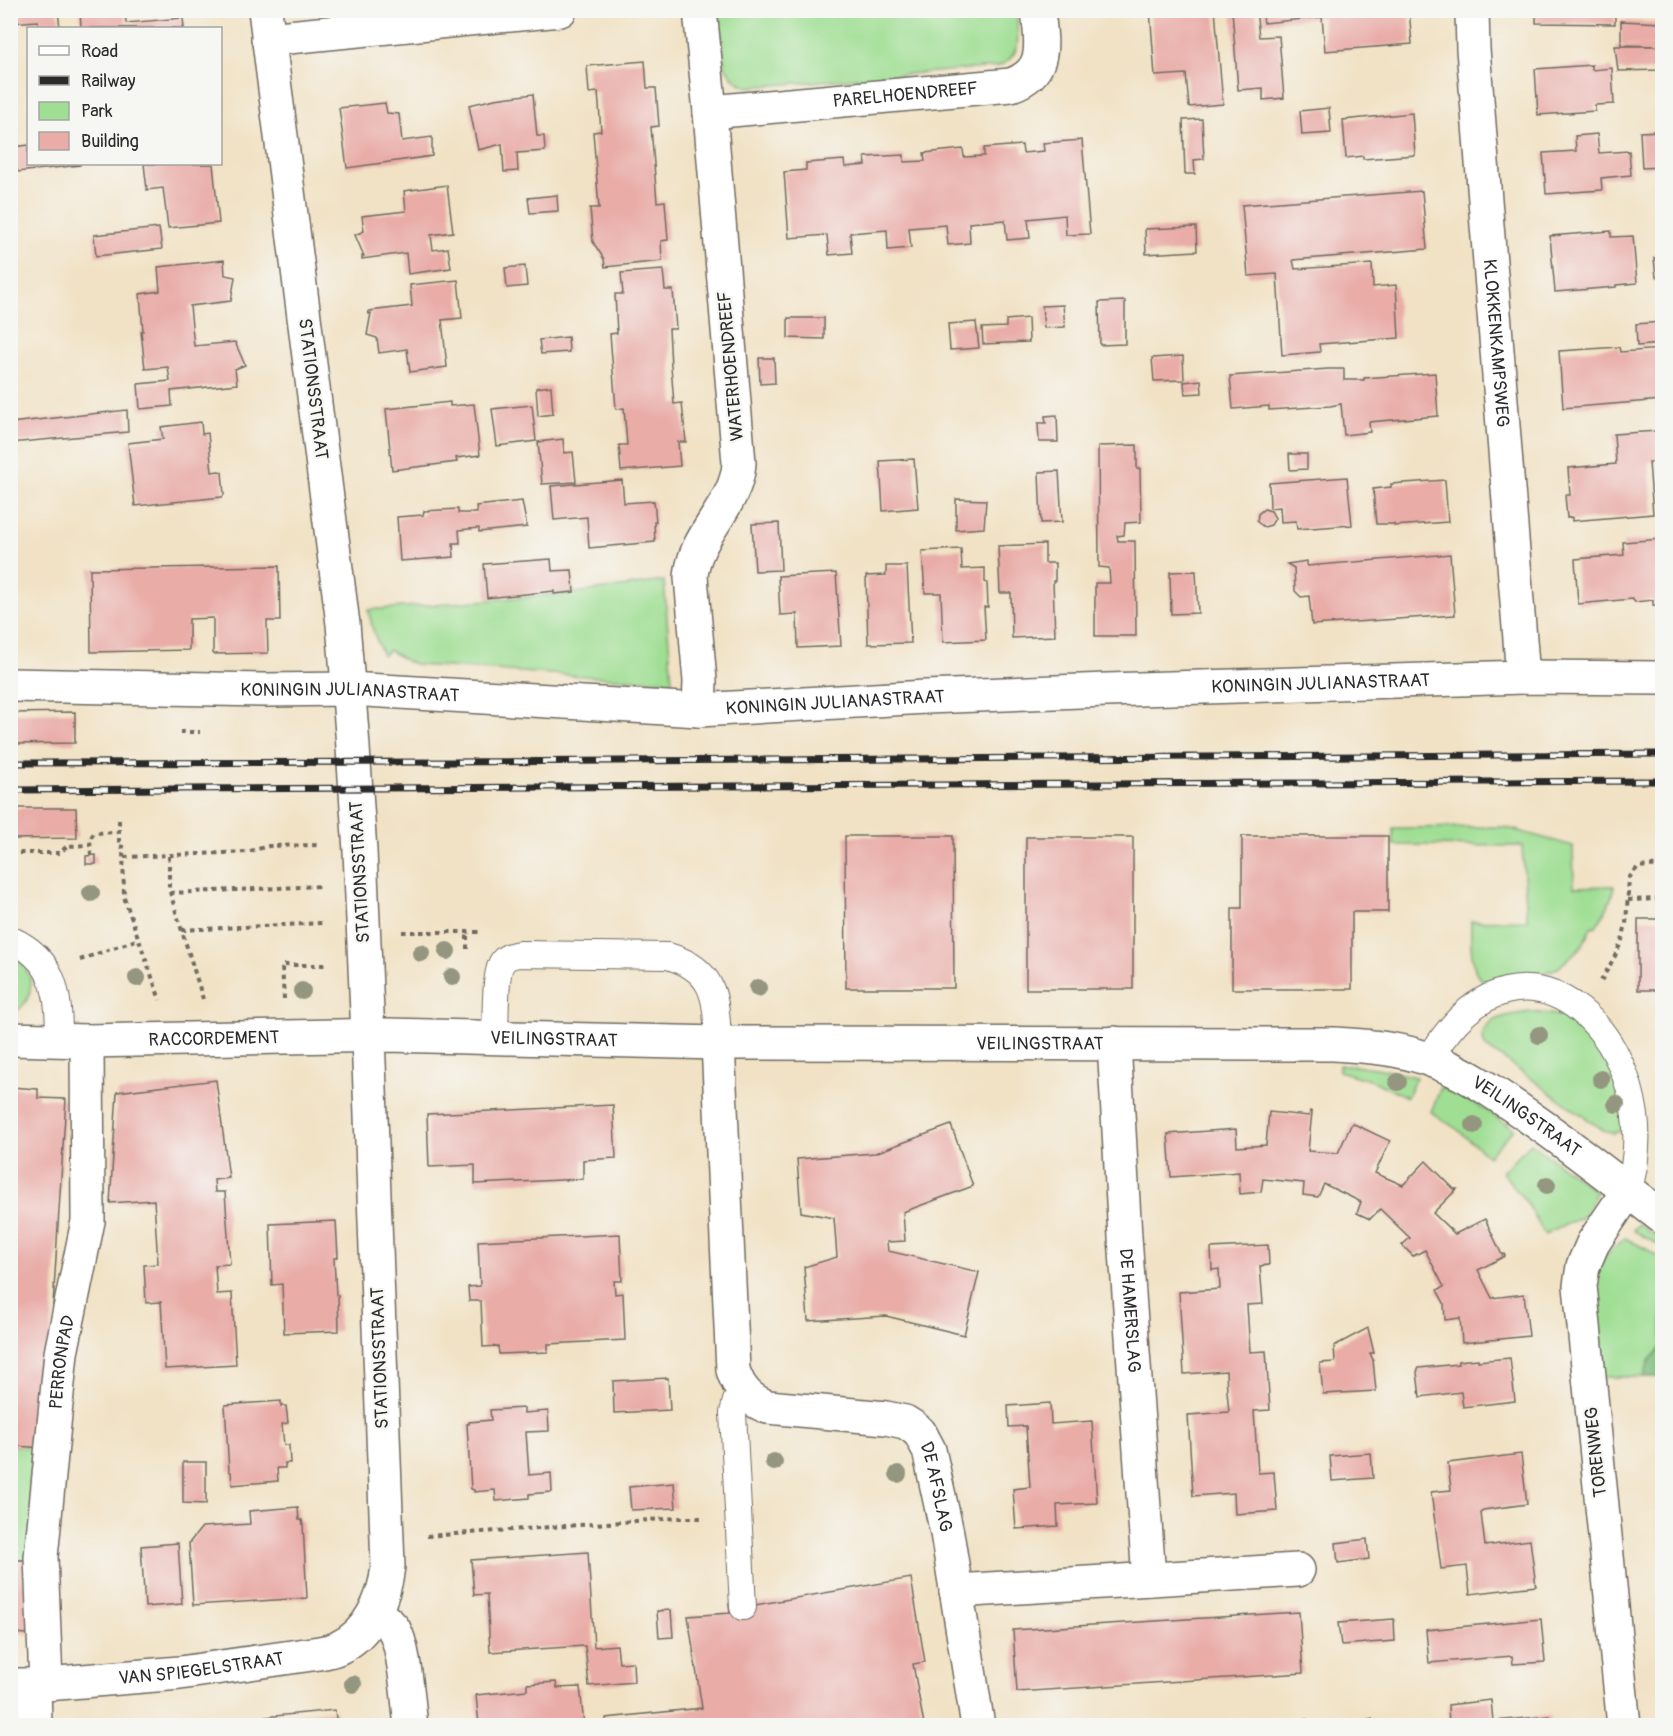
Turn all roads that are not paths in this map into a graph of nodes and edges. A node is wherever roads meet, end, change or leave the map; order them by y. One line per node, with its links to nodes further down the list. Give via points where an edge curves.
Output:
1 (560, 10): 5 (street)
2 (700, 10): 6 (street, WATERHOENDREEF)
3 (1038, 10): 6 (street, PARELHOENDREEF, via 1038,63 1028,77 1011,85)
4 (1472, 10): 7 (street, KLOKKENKAMPSWEG)
5 (267, 25): 10 (street, STATIONSSTRAAT)
6 (710, 112): 11 (street, WATERHOENDREEF, via 739,463 735,484 698,550 691,571)
7 (1523, 677): 8 (street, KONINGIN JULIANASTRAAT); 11 (street, KONINGIN JULIANASTRAAT, via 926,697)
8 (1662, 678)
9 (10, 686): 10 (street, KONINGIN JULIANASTRAAT)
10 (348, 689): 11 (street, KONINGIN JULIANASTRAAT); 14 (street, STATIONSSTRAAT)
11 (699, 710)
12 (10, 939): 17 (lane, via 43,964 55,986)
13 (1614, 1015): 20 (lane, via 1572,993 1534,988 1515,991 1497,996 1464,1015)
14 (368, 1036): 15 (street, VEILINGSTRAAT); 17 (street, RACCORDEMENT); 29 (street, STATIONSSTRAAT, via 388,1566)
15 (495, 1037): 18 (street, VEILINGSTRAAT); 18 (lane, via 498,975 508,956 668,956 699,972 711,988 716,1000)
16 (10, 1039): 17 (street, RACCORDEMENT)
17 (73, 1041): 30 (street, PERRONPAD, via 88,1221 61,1353)
18 (718, 1043): 19 (street, VEILINGSTRAAT); 24 (street, via 733,1370)
19 (1114, 1043): 20 (street, VEILINGSTRAAT, via 1352,1045); 26 (street, DE HAMERSLAG)
20 (1429, 1059): 22 (street, VEILINGSTRAAT, via 1502,1096)
21 (1658, 1132): 22 (lane, via 1645,1168)
22 (1628, 1191): 23 (street, VEILINGSTRAAT); 34 (street, TORENWEG, via 1593,1243 1580,1286)
23 (1662, 1217)
24 (744, 1392): 27 (street, DE AFSLAG, via 768,1407 886,1418 904,1422 920,1433 929,1450); 28 (lane, via 733,1413)
25 (1298, 1570): 26 (street)
26 (1149, 1579): 27 (street)
27 (956, 1591): 33 (street, DE AFSLAG)
28 (743, 1607)
29 (375, 1613): 30 (street, VAN SPIEGELSTRAAT, via 353,1639 319,1653 180,1673); 32 (street, via 397,1636)
30 (30, 1684): 31 (street, PERRONPAD)
31 (35, 1725)
32 (411, 1725)
33 (978, 1725)
34 (1624, 1725)

